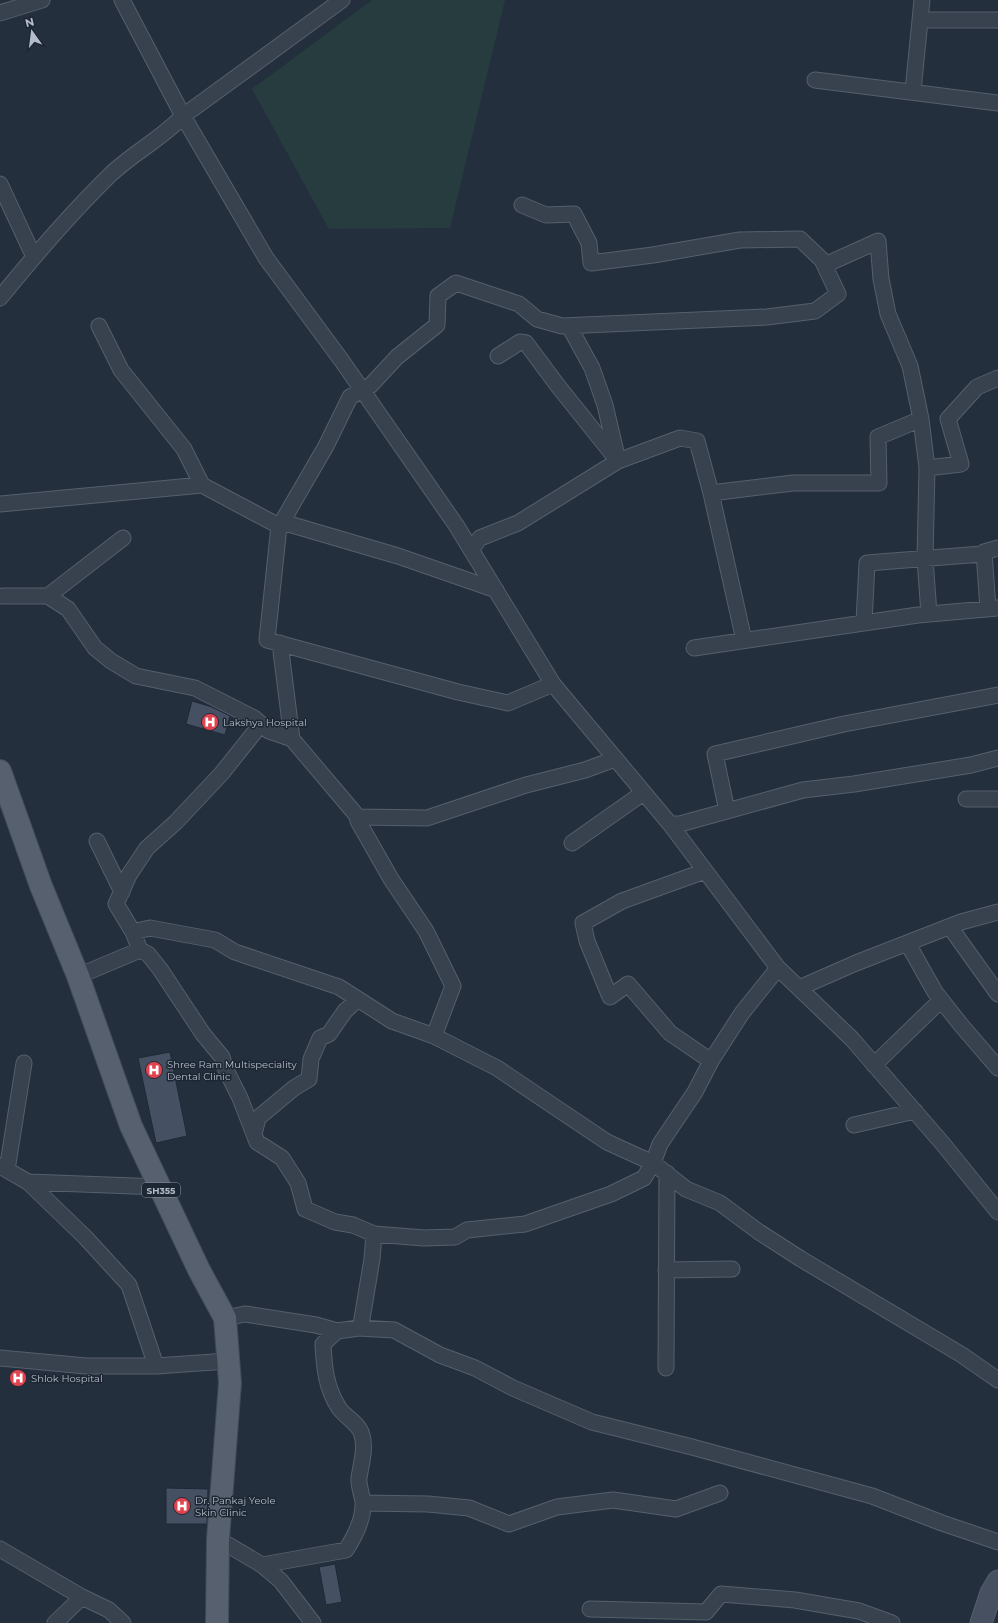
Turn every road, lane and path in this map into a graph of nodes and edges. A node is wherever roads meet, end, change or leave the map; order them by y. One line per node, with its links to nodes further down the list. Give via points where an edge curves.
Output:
1 (42, 0): 5 (street)
2 (122, 0): 11 (street)
3 (342, 0): 11 (street)
4 (922, 0): 6 (street)
5 (0, 13)
6 (921, 20): 7 (street); 9 (street)
7 (998, 20)
8 (815, 80): 9 (street)
9 (913, 91): 10 (street)
10 (998, 103)
11 (183, 116): 14 (street, via 169,131 112,174 63,222); 21 (street, via 266,258)
12 (0, 184): 14 (street)
13 (522, 205): 15 (street, via 546,215 574,214 589,242 591,263 740,240 800,239)
14 (34, 257): 16 (street)
15 (825, 266): 18 (street, via 838,294 815,311 767,317); 22 (street, via 878,241 881,279 888,314 910,366)
16 (0, 298)
17 (99, 326): 25 (street, via 121,370 184,449)
18 (569, 326): 21 (street, via 537,319 519,304 456,283 438,296 437,324 397,357); 23 (street, via 592,368 605,405)
19 (498, 356): 23 (street, via 520,342 526,342)
20 (998, 378): 24 (street, via 977,387 948,419 961,464)
21 (362, 391): 28 (street, via 350,397 326,446); 30 (street)
22 (921, 419): 24 (street); 26 (street, via 878,437 879,483 793,483)
23 (618, 461): 26 (street, via 680,438 697,441); 30 (street, via 518,523 480,538)
24 (927, 468): 32 (street)
25 (202, 485): 27 (street); 28 (street)
26 (711, 493): 39 (street)
27 (0, 504)
28 (281, 524): 33 (street, via 398,556); 40 (street, via 267,640)
29 (124, 538): 35 (street)
30 (471, 550): 33 (street)
31 (991, 550): 32 (street, via 982,554); 36 (street)
32 (925, 559): 37 (street); 38 (street, via 867,563)
33 (496, 590): 42 (street)
34 (3, 596): 35 (street)
35 (48, 596): 44 (street, via 68,609 95,648 111,661 136,676 195,688)
36 (993, 608): 37 (street)
37 (929, 614): 38 (street)
38 (864, 622): 39 (street)
39 (744, 640): 41 (street)
40 (280, 643): 42 (street, via 458,692 508,703); 45 (street)
41 (694, 648)
42 (553, 684): 47 (street)
43 (998, 695): 52 (street, via 844,724 715,754)
44 (261, 724): 45 (street, via 269,731); 58 (street, via 222,773 176,822 147,848 129,875)
45 (292, 739): 53 (street)
46 (998, 758): 52 (street, via 963,766 803,790)
47 (615, 759): 49 (street); 53 (street, via 427,818)
48 (0, 771): 65 (main road, SH355, via 41,886)
49 (643, 793): 54 (street); 56 (street)
50 (966, 799): 51 (street)
51 (998, 799)
52 (727, 811): 54 (street, via 680,824)
53 (357, 816): 70 (street, via 391,880 426,931 453,986)
54 (670, 824): 57 (street)
55 (96, 841): 58 (street)
56 (572, 843)
57 (705, 871): 64 (street); 71 (street, via 622,901 583,923 587,941 610,997 628,984 670,1032)
58 (122, 892): 61 (street, via 116,904)
59 (997, 915): 60 (street)
60 (950, 927): 62 (street); 67 (street)
61 (133, 932): 63 (street); 68 (street, via 150,928 215,940 235,952 339,987)
62 (908, 944): 66 (street); 69 (street)
63 (140, 950): 65 (street); 77 (street, via 148,954 160,969 222,1056)
64 (778, 968): 66 (street); 71 (street, via 742,1013)
65 (78, 976): 82 (main road, SH355, via 131,1126)
66 (799, 988): 73 (street, via 852,1039)
67 (998, 994)
68 (358, 1000): 70 (street, via 392,1021); 77 (street, via 345,1011 329,1034 320,1038 311,1059 309,1079 258,1118)
69 (941, 1000): 73 (street); 74 (street)
70 (434, 1036): 78 (street, via 497,1068 607,1142)
71 (711, 1061): 78 (street, via 695,1092 660,1144)
72 (24, 1063): 79 (street)
73 (874, 1065): 75 (street)
74 (998, 1068)
75 (914, 1111): 76 (street); 83 (street)
76 (854, 1125)
77 (254, 1134): 84 (street, via 257,1142 282,1158 298,1183 305,1209 335,1222 353,1225)
78 (654, 1163): 80 (street); 84 (street, via 644,1178 611,1194 525,1224 467,1230 454,1237 424,1238)
79 (4, 1168): 81 (street)
80 (667, 1173): 86 (street); 94 (street, via 686,1189 720,1203 801,1259)
81 (28, 1182): 82 (street); 92 (street, via 86,1238 129,1285)
82 (160, 1188): 87 (main road, SH355)
83 (998, 1212)
84 (374, 1234): 88 (street)
85 (732, 1269): 86 (street)
86 (666, 1270): 93 (street)
87 (225, 1318): 89 (street, via 245,1314 316,1325); 91 (main road, SH355)
88 (359, 1328): 89 (street); 98 (street, via 394,1330 440,1356 475,1368 513,1388 592,1422 872,1496)
89 (337, 1331): 96 (street, via 323,1344 324,1369 328,1388 340,1408 356,1423 363,1436 359,1479)
90 (0, 1358): 92 (street, via 86,1366)
91 (228, 1361): 92 (street); 97 (main road, SH355, via 230,1383)
92 (156, 1366)
93 (666, 1368)
94 (998, 1380)
95 (720, 1493): 96 (street, via 676,1509 613,1500 557,1507 509,1524 469,1508 428,1504)
96 (363, 1503): 100 (street, via 354,1539 346,1550)
97 (218, 1539): 100 (street); 106 (main road, SH355)
98 (998, 1542)
99 (0, 1549): 102 (street)
100 (262, 1565): 107 (street, via 281,1581)
101 (998, 1581): 109 (street)
102 (82, 1598): 104 (street); 105 (street, via 109,1610)
103 (590, 1609): 108 (street, via 706,1612 721,1594 795,1600 859,1611)
104 (55, 1623)
105 (123, 1623)
106 (218, 1623)
107 (313, 1623)
108 (892, 1623)
109 (981, 1623)

